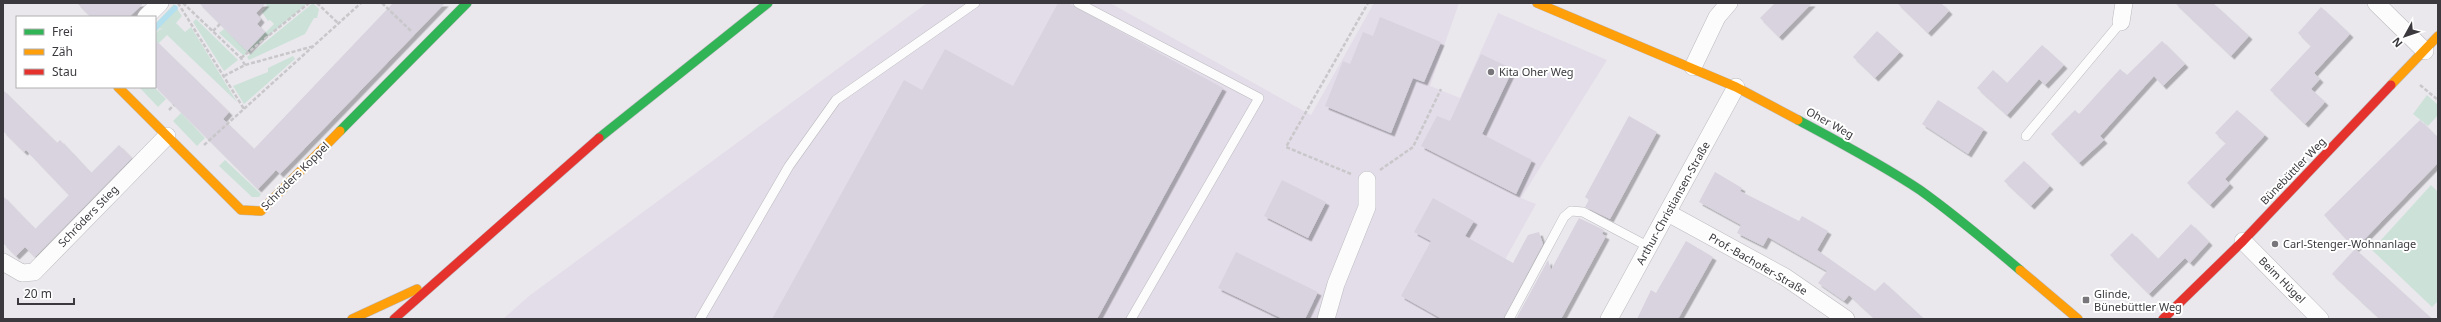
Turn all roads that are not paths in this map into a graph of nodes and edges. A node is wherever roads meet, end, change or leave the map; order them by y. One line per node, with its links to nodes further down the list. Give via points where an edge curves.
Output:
1 (160, 3): 10 (street)
2 (467, 3): 17 (main road, Schröders Koppel, via 261,211 241,210)
3 (768, 3): 24 (main road, via 631,109)
4 (975, 3): 27 (lane, via 836,100 789,166)
5 (1078, 3): 28 (lane, via 1259,98)
6 (1537, 3): 14 (main road, Oher Weg)
7 (1729, 3): 14 (street, via 1717,17)
8 (2124, 3): 11 (street)
9 (2376, 3): 13 (street)
10 (147, 16)
11 (2121, 22): 18 (lane)
12 (2438, 36): 13 (main road, Bünebüttler Weg)
13 (2424, 51): 21 (main road, Bünebüttler Weg)
14 (1693, 67): 15 (main road, Oher Weg)
15 (1736, 87): 20 (street, Arthur-Christiansen-Straße); 33 (main road, Oher Weg, via 1849,147 1919,190 1974,230)
16 (119, 88): 17 (main road, Schröders Koppel)
17 (167, 136): 23 (street, Schröders Stieg, via 34,272 22,273)
18 (2026, 136)
19 (1366, 180): 29 (street, via 1367,207 1336,284)
20 (1668, 213): 22 (street, Arthur-Christiansen-Straße); 32 (street, Prof.-Bachofer-Straße, via 1785,277)
21 (2243, 241): 34 (main road, Bünebüttler Weg); 35 (street, Beim Hügel)
22 (1649, 247): 30 (lane, via 1583,212 1571,211 1564,217); 31 (street, Arthur-Christiansen-Straße)
23 (3, 262)
24 (437, 280): 25 (main road); 26 (main road)
25 (352, 319)
26 (394, 319)
27 (700, 319)
28 (1131, 319)
29 (1326, 319)
30 (1509, 319)
31 (1609, 319)
32 (1846, 319)
33 (2078, 319)
34 (2163, 319)
35 (2320, 319)

